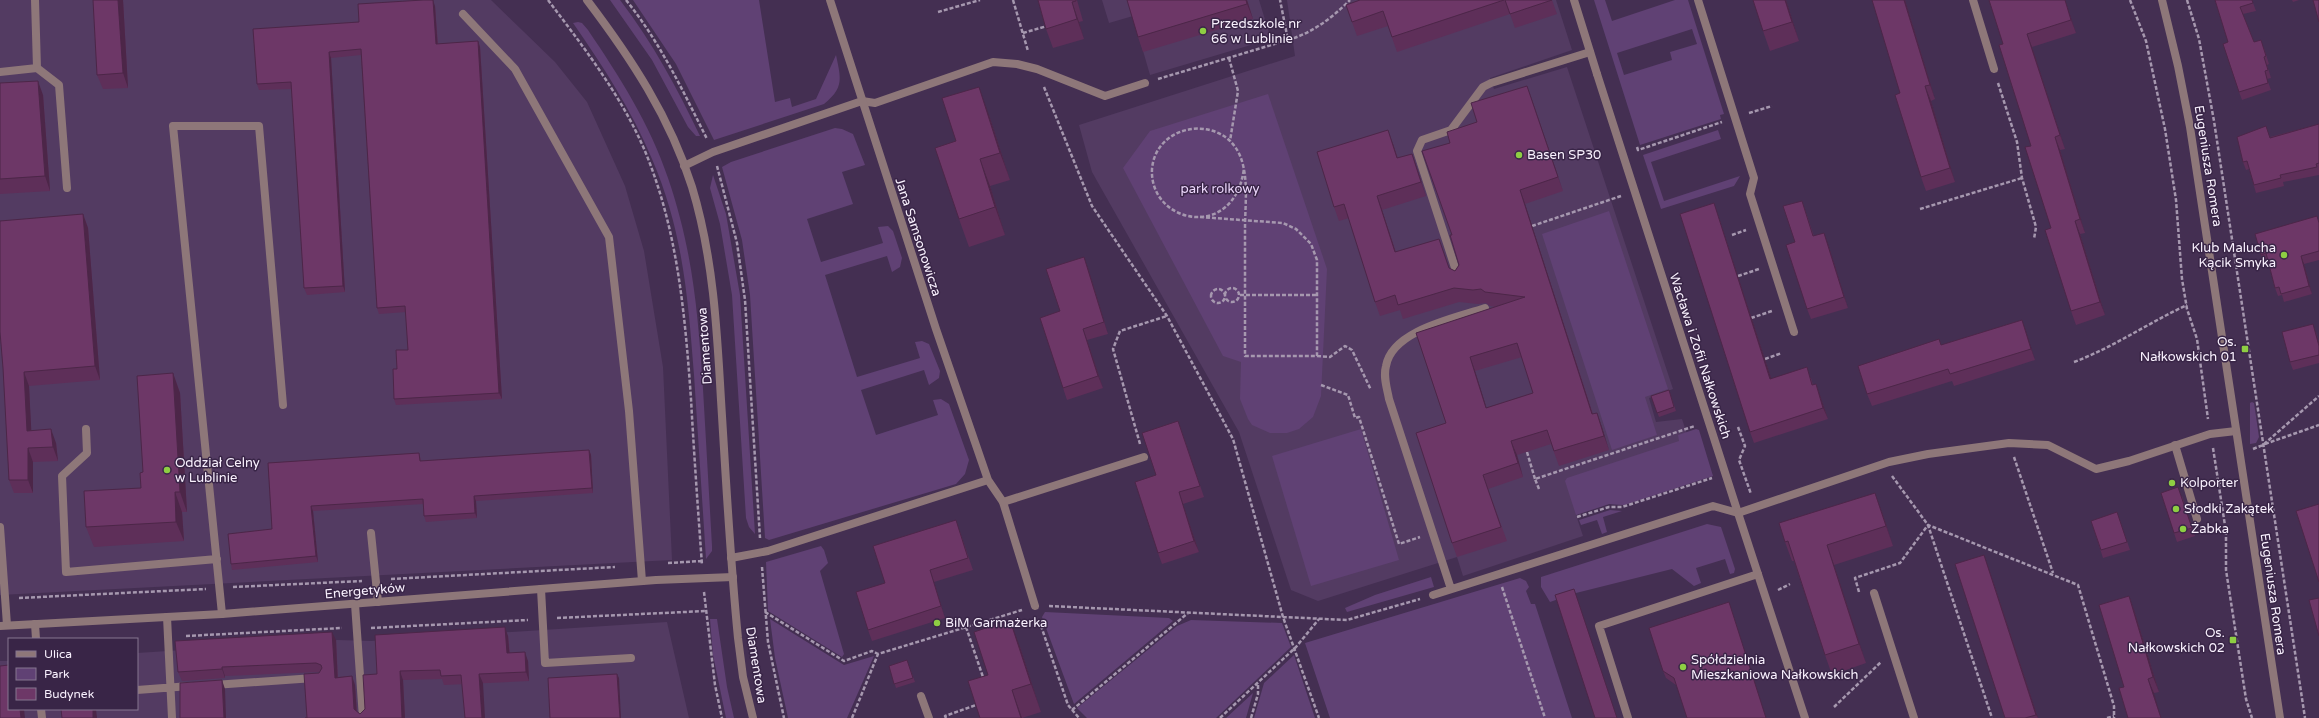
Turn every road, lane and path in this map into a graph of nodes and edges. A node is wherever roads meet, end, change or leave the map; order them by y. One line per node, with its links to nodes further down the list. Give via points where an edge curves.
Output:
1 (34, 0): 22 (street)
2 (548, 0): 93 (path, via 594,62 624,109 646,156 666,213 675,247 685,323)
3 (588, 0): 32 (street, Diamentowa, via 637,68 658,105)
4 (830, 0): 27 (street, Jana Samsonowicza)
5 (980, 0): 15 (path)
6 (1013, 0): 18 (path)
7 (1280, 0): 19 (path)
8 (1350, 0): 19 (path, via 1323,23 1302,36)
9 (1574, 0): 20 (street, Wacława i Zofii Nałkowskich)
10 (1698, 0): 29 (street)
11 (1973, 0): 24 (street)
12 (2130, 0): 51 (path, via 2146,41 2162,114 2176,200 2177,236)
13 (2162, 0): 67 (street, Eugeniusza Romera, via 2190,126)
14 (2187, 0): 70 (path, via 2199,39 2214,121)
15 (938, 12)
16 (463, 14): 94 (street, via 515,69 609,237 629,411)
17 (1047, 26): 18 (path)
18 (1023, 33): 23 (path)
19 (1288, 40): 21 (path)
20 (1590, 52): 46 (street, via 1483,87 1451,130 1422,140 1417,151); 63 (street, Wacława i Zofii Nałkowskich)
21 (1229, 58): 26 (path); 30 (path, via 1238,91)
22 (37, 68): 25 (street); 35 (street, via 59,85)
23 (1036, 69): 26 (street, via 1105,96); 27 (street, via 993,62 875,103); 54 (path, via 1092,206)
24 (1994, 69): 34 (path, via 2017,142)
25 (0, 72)
26 (1145, 83)
27 (862, 101): 32 (street, via 713,152); 78 (street, Jana Samsonowicza)
28 (1772, 106): 29 (path)
29 (1735, 118): 31 (path, via 1638,150); 56 (street, via 1754,178 1750,194)
30 (1230, 142): 33 (path); 38 (path, via 1220,133 1210,129 1190,129 1171,138 1155,157 1153,181 1162,199 1175,211)
31 (1636, 143)
32 (684, 166): 91 (street, Diamentowa, via 698,210 714,295)
33 (1244, 168): 38 (path, via 1241,185 1230,204 1217,214); 39 (path)
34 (2022, 178): 37 (path); 43 (path, via 2036,227)
35 (67, 188)
36 (1611, 200): 40 (path)
37 (1920, 209)
38 (1200, 217): 39 (path)
39 (1245, 220): 49 (path); 50 (path, via 1290,225 1311,244 1316,256)
40 (1532, 226)
41 (1748, 229): 42 (path)
42 (1732, 235)
43 (2034, 239)
44 (1761, 268): 45 (path)
45 (1738, 276)
46 (1459, 280)
47 (1225, 295): 47 (path, via 1222,302 1217,303 1210,296 1215,289 1222,289); 48 (path, via 1228,301 1234,302); 48 (path, via 1228,289 1234,288)
48 (1240, 295): 49 (path)
49 (1245, 295): 50 (path); 50 (path, via 1246,356 1316,356)
50 (1317, 295)
51 (2187, 305): 59 (path, via 2102,351); 68 (path, via 2197,339)
52 (1485, 308): 105 (street, via 1413,333 1390,354 1386,365 1385,379 1389,399)
53 (1774, 310): 55 (path)
54 (1166, 316): 74 (path, via 1120,331 1113,349); 119 (path, via 1233,439)
55 (1751, 318)
56 (1794, 332)
57 (1782, 353): 58 (path)
58 (1765, 359)
59 (2074, 362)
60 (1321, 386): 90 (path, via 1348,395 1355,418 1360,417 1399,544)
61 (2319, 396): 70 (path)
62 (283, 406): 92 (street, via 260,126 173,126)
63 (1708, 422): 76 (street, Wacława i Zofii Nałkowskich); 77 (path)
64 (2319, 425): 70 (path)
65 (1738, 427): 82 (path, via 1745,446 1739,460 1752,496)
66 (86, 429): 92 (street, via 87,453 62,476 66,572)
67 (2236, 431): 68 (street); 73 (street, Eugeniusza Romera)
68 (2210, 434): 69 (street); 80 (path)
69 (2175, 445): 75 (street, via 2096,469 2048,445 2008,443); 86 (street)
70 (2263, 445): 73 (path); 161 (path)
71 (2012, 451): 95 (path)
72 (1527, 452): 77 (path)
73 (2240, 454): 160 (street, Eugeniusza Romera)
74 (1144, 457): 83 (street)
75 (1889, 462): 84 (street); 87 (path, via 1890,474)
76 (1726, 473): 84 (street, Wacława i Zofii Nałkowskich); 85 (path, via 1622,507 1609,507)
77 (1535, 479): 81 (path)
78 (988, 480): 83 (street, Jana Samsonowicza); 91 (street, via 768,551)
79 (2234, 480): 80 (path)
80 (2219, 483): 159 (path, via 2226,532 2226,570 2246,699)
81 (1539, 489)
82 (1759, 494)
83 (1003, 502): 113 (street, Jana Samsonowicza)
84 (1738, 512): 96 (street, Wacława i Zofii Nałkowskich); 105 (street, via 1713,506)
85 (1577, 517)
86 (2197, 519)
87 (1928, 525): 95 (path); 110 (path, via 1900,563 1855,578); 157 (path)
88 (0, 527): 109 (street)
89 (371, 533): 99 (street)
90 (1418, 537)
91 (731, 558): 97 (street, Diamentowa)
92 (217, 559): 103 (street)
93 (702, 561): 94 (path); 98 (path)
94 (641, 565): 99 (path); 100 (street)
95 (2053, 573): 141 (path, via 2078,585 2114,706)
96 (1758, 574): 154 (street, via 1599,626); 155 (street, Wacława i Zofii Nałkowskich)
97 (732, 577): 98 (street, Energetyków); 145 (street, Diamentowa, via 743,677)
98 (703, 578): 100 (street, Energetyków); 114 (path)
99 (375, 580): 103 (path); 111 (street)
100 (642, 581): 104 (street, Energetyków)
101 (1500, 583): 153 (path)
102 (1790, 584): 106 (path)
103 (219, 588): 109 (path); 117 (street)
104 (541, 589): 111 (street, Energetyków); 120 (street)
105 (1451, 589): 108 (street)
106 (1775, 591)
107 (1874, 593): 156 (street)
108 (1434, 595): 121 (path, via 1347,620)
109 (4, 599): 123 (street)
110 (1862, 600)
111 (378, 602): 112 (street, Energetyków)
112 (355, 604): 117 (street, Energetyków); 125 (street)
113 (1035, 606): 116 (path); 124 (path); 140 (path, via 1068,705)
114 (706, 611): 120 (path); 144 (path, via 715,685)
115 (765, 612): 129 (path, via 844,661 872,652)
116 (1188, 613): 119 (path); 140 (path)
117 (222, 614): 118 (street, Energetyków)
118 (168, 617): 122 (street, Energetyków); 135 (street)
119 (1283, 617): 121 (path); 128 (path)
120 (542, 619): 125 (path); 131 (street, via 544,664)
121 (1319, 619): 128 (path)
122 (35, 624): 123 (street, Energetyków); 127 (street)
123 (4, 626)
124 (966, 627): 129 (path); 134 (path)
125 (357, 628): 126 (path); 143 (street)
126 (186, 636)
127 (36, 638)
128 (1296, 647): 133 (path); 152 (path)
129 (878, 654): 146 (path)
130 (1879, 656): 139 (path, via 1881,663)
131 (631, 658)
132 (320, 677): 135 (street)
133 (1258, 683): 150 (path); 151 (path, via 1258,694)
134 (985, 685)
135 (171, 688): 136 (street); 142 (street)
136 (138, 690)
137 (921, 696): 147 (street)
138 (984, 702): 148 (path)
139 (1834, 707)
140 (1072, 710): 149 (path)
141 (2114, 717): 158 (path)
142 (172, 718)
143 (363, 718)
144 (722, 718)
145 (753, 718)
146 (852, 718)
147 (929, 718)
148 (946, 718)
149 (1079, 718)
150 (1220, 718)
151 (1251, 718)
152 (1319, 718)
153 (1545, 718)
154 (1628, 718)
155 (1805, 718)
156 (1914, 718)
157 (1992, 718)
158 (2107, 718)
159 (2252, 718)
160 (2280, 718)
161 (2305, 718)

